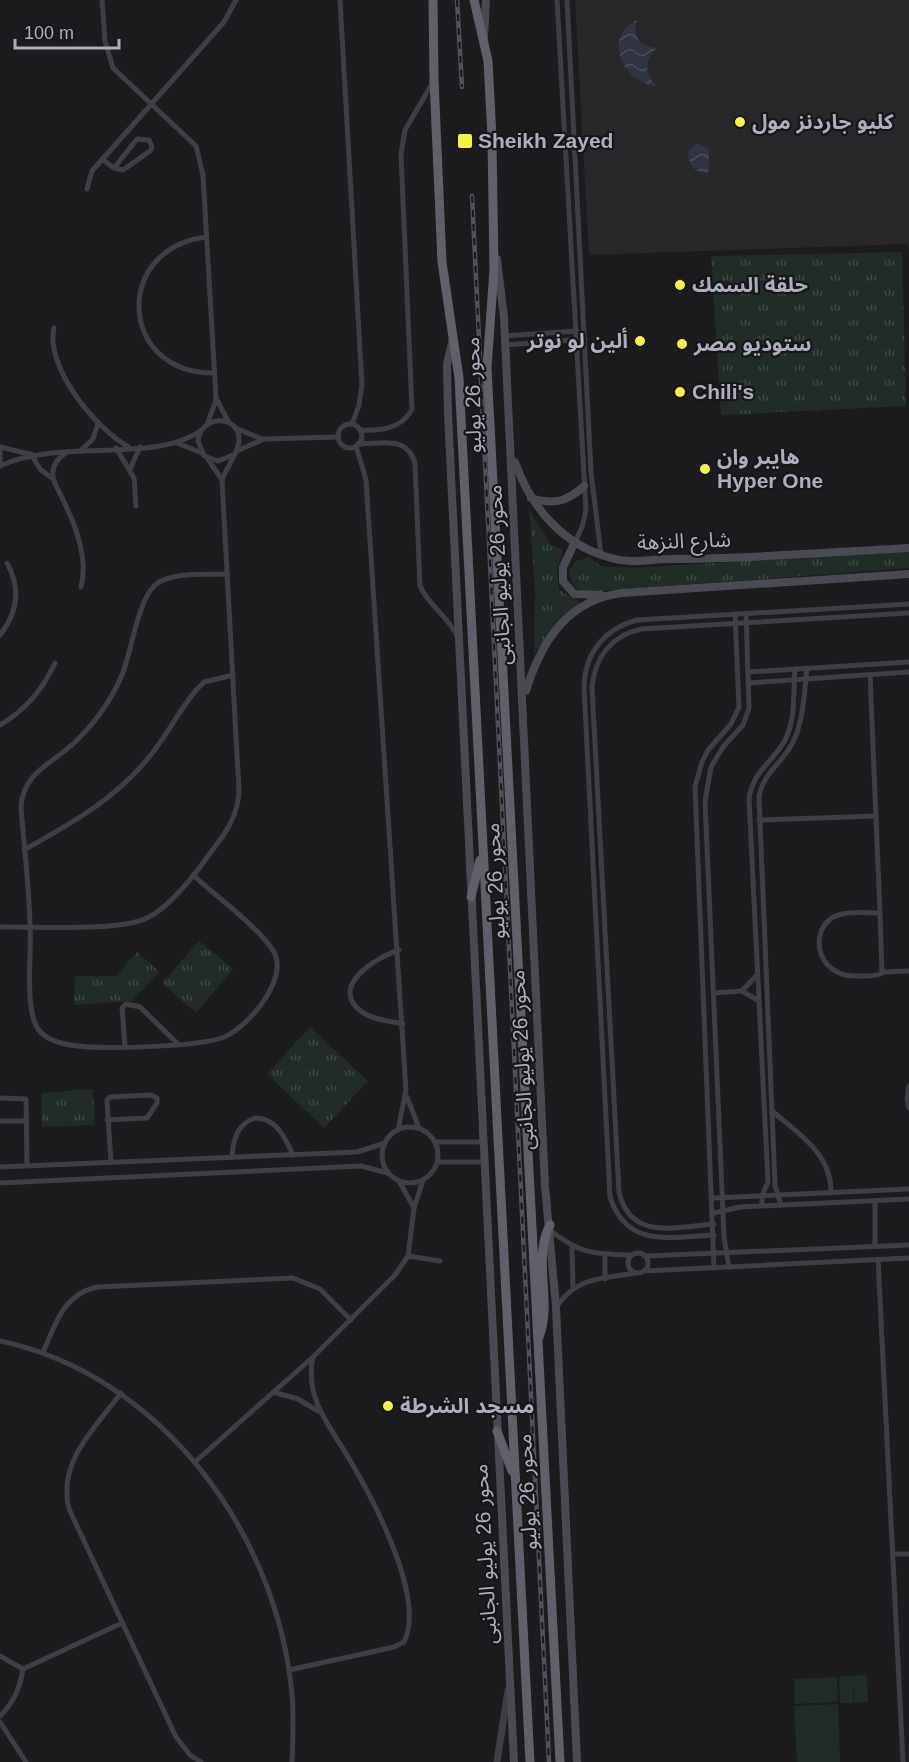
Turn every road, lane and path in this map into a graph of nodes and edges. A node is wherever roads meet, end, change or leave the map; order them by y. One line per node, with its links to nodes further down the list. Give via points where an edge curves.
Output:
1 (102, 0): 11 (street, via 105,41 113,68)
2 (236, 0): 11 (street, via 224,22)
3 (340, 0): 33 (street, via 362,385)
4 (433, 0): 10 (highway, محور 26 يوليو)
5 (474, 0): 9 (highway, محور 26 يوليو)
6 (486, 0): 9 (main road)
7 (557, 0): 12 (street)
8 (567, 0): 13 (street)
9 (483, 37): 18 (highway, محور 26 يوليو, via 489,79)
10 (434, 80): 22 (highway, محور 26 يوليو, via 443,269); 36 (street, via 405,130 401,154 412,409 395,426)
11 (151, 104): 14 (street); 17 (street, via 188,137 198,152)
12 (563, 112): 13 (street); 21 (street)
13 (572, 112): 20 (street)
14 (102, 159): 15 (street); 16 (street, via 89,176)
15 (114, 168): 15 (street, via 127,169 150,151 149,140 137,139)
16 (87, 189)
17 (206, 237): 26 (street); 26 (street, via 178,244 155,261 141,287 138,308 143,331 160,355 185,370)
18 (495, 249): 24 (main road, محور 26 يوليو الجانبى); 170 (highway, محور 26 يوليو, via 487,368)
19 (54, 328): 30 (street, via 52,346 57,358 74,392)
20 (584, 331): 21 (street); 23 (street)
21 (575, 332): 24 (street); 25 (street)
22 (453, 338): 74 (main road, محور 26 يوليو الجانبى, via 446,371); 92 (highway, محور 26 يوليو, via 459,378)
23 (585, 339): 25 (street); 29 (street)
24 (505, 340): 25 (street); 49 (main road, محور 26 يوليو الجانبى)
25 (575, 340): 28 (street)
26 (214, 373): 27 (street)
27 (216, 398): 31 (street); 32 (street)
28 (580, 422): 29 (street); 56 (street)
29 (588, 422): 61 (street, via 594,515)
30 (98, 423): 41 (street); 45 (street, via 93,439)
31 (207, 423): 32 (street); 35 (street)
32 (229, 423): 34 (street)
33 (352, 424): 36 (street); 37 (street, via 341,427)
34 (235, 428): 38 (street); 48 (street, via 239,439)
35 (201, 430): 39 (street); 47 (street, via 198,441)
36 (360, 430): 40 (street, via 362,437)
37 (338, 437): 38 (street); 40 (street, via 343,445)
38 (264, 439): 48 (street)
39 (175, 443): 42 (street); 47 (street)
40 (357, 445): 74 (street, via 399,443 411,452 420,586); 99 (street, via 366,480)
41 (129, 447): 42 (street); 44 (street)
42 (140, 447): 53 (street)
43 (0, 448): 50 (street); 52 (street)
44 (116, 448): 45 (street); 53 (street)
45 (80, 451): 46 (street)
46 (68, 452): 50 (street); 54 (street, via 56,463)
47 (202, 453): 51 (street)
48 (235, 453): 51 (street, via 218,461); 55 (street)
49 (511, 453): 57 (main road, شارع النزهة); 88 (main road, محور 26 يوليو الجانبى)
50 (31, 454): 52 (street); 54 (street, via 40,469)
51 (207, 458): 55 (street)
52 (0, 466)
53 (130, 469): 58 (street, via 136,487)
54 (53, 479): 65 (street, via 74,524 84,562)
55 (222, 480): 63 (street)
56 (584, 486): 57 (main road, via 566,500 546,503); 59 (street, via 585,516)
57 (531, 498): 59 (main road, شارع النزهة, via 550,523)
58 (136, 506)
59 (575, 542): 61 (main road, شارع النزهة); 66 (main road, via 562,574 568,588 580,596)
60 (909, 548): 61 (main road, شارع النزهة, via 628,561)
61 (601, 555)
62 (8, 563): 73 (street, via 17,591 11,617)
63 (227, 574): 81 (street); 93 (street, via 169,578 160,581 148,594 122,677 104,709 74,743 35,772 26,784 21,807)
64 (909, 574): 66 (main road)
65 (81, 587)
66 (613, 594): 88 (main road, via 578,609 553,631 536,659)
67 (909, 604): 68 (street)
68 (746, 613): 70 (street); 72 (street)
69 (909, 613): 72 (street)
70 (735, 614): 71 (street); 84 (street, via 627,622 595,648)
71 (735, 623): 72 (street); 83 (street, via 631,631 606,649); 137 (street, via 739,707 702,762 695,788)
72 (746, 623): 79 (street)
73 (0, 634)
74 (458, 637): 95 (main road, محور 26 يوليو الجانبى)
75 (909, 662): 77 (street)
76 (55, 663): 89 (street, via 29,703)
77 (807, 668): 78 (street); 85 (street)
78 (795, 669): 79 (street); 86 (street)
79 (748, 672): 87 (street)
80 (909, 672): 82 (street)
81 (233, 675): 93 (street, via 204,682 196,689 159,746 121,787); 94 (street, via 239,803 230,826)
82 (870, 675): 85 (street); 90 (street)
83 (593, 676): 84 (street); 146 (street, via 621,1202 631,1218 648,1227)
84 (584, 677): 148 (street, via 610,1197 623,1222 647,1237)
85 (806, 679): 86 (street); 91 (street, via 793,743 760,789)
86 (794, 680): 87 (street); 102 (street, via 789,730 780,748 758,771 750,789)
87 (748, 683): 104 (street, via 747,717 717,757 705,790)
88 (524, 697): 147 (main road, محور 26 يوليو الجانبى, via 545,1186)
89 (0, 725)
90 (876, 816): 91 (street); 96 (street)
91 (759, 820): 113 (street)
92 (483, 849): 95 (highway); 178 (highway, محور 26 يوليو)
93 (24, 850): 97 (street)
94 (193, 875): 97 (street, via 161,908 135,923); 107 (street, via 271,947 277,973 272,989 235,1031 214,1040)
95 (471, 897): 121 (main road, محور 26 يوليو الجانبى)
96 (880, 913): 101 (street); 101 (street, via 841,914 833,918 822,931 819,948 825,964 839,975)
97 (31, 926): 98 (street); 108 (street, via 32,1008 40,1032 71,1045)
98 (0, 927)
99 (399, 950): 106 (street); 106 (street, via 362,970 351,990 355,1005 363,1012)
100 (909, 971): 101 (street)
101 (882, 972)
102 (758, 974): 103 (street); 105 (street)
103 (742, 991): 104 (street); 105 (street)
104 (714, 993): 138 (street)
105 (759, 1001): 136 (street, via 768,1182)
106 (403, 1024): 110 (street)
107 (178, 1044): 108 (street); 108 (street, via 140,1006 126,1004 122,1008)
108 (125, 1047)
109 (909, 1086): 112 (street)
110 (407, 1096): 117 (street); 118 (street)
111 (0, 1098): 116 (street, via 24,1097)
112 (909, 1108)
113 (772, 1110): 134 (street, via 819,1152 830,1176); 135 (street, via 775,1185)
114 (107, 1120): 114 (street, via 108,1098 157,1098 147,1118); 124 (street)
115 (0, 1121): 116 (street)
116 (27, 1121): 127 (street)
117 (419, 1128): 118 (street); 119 (street)
118 (398, 1130): 120 (street)
119 (436, 1142): 121 (street); 125 (street)
120 (385, 1143): 122 (street, via 357,1152); 129 (street, via 382,1153)
121 (484, 1143): 126 (main road, محور 26 يوليو الجانبى)
122 (293, 1155): 123 (street); 123 (street, via 276,1126 255,1118 240,1128)
123 (232, 1157): 124 (street)
124 (111, 1162): 127 (street)
125 (438, 1162): 126 (street); 130 (street)
126 (486, 1162): 176 (main road, محور 26 يوليو الجانبى)
127 (27, 1166): 128 (street)
128 (0, 1167)
129 (388, 1173): 131 (street); 132 (street, via 361,1166)
130 (423, 1180): 131 (street); 143 (street)
131 (399, 1181): 143 (street)
132 (0, 1183)
133 (909, 1189): 134 (street)
134 (831, 1193): 135 (street)
135 (781, 1195): 136 (street); 141 (street)
136 (762, 1196): 138 (street); 142 (street)
137 (713, 1198): 138 (street); 145 (street)
138 (724, 1198): 144 (street)
139 (909, 1199): 140 (street)
140 (874, 1201): 141 (street); 150 (street)
141 (782, 1205): 142 (street)
142 (762, 1206): 144 (street)
143 (414, 1208): 156 (street)
144 (724, 1211): 145 (street); 154 (street)
145 (714, 1214): 146 (street)
146 (714, 1224): 148 (street)
147 (551, 1228): 151 (street); 167 (main road, محور 26 يوليو الجانبى); 170 (highway, via 544,1239 544,1318)
148 (714, 1234): 152 (street)
149 (909, 1245): 150 (street)
150 (875, 1246): 154 (street)
151 (572, 1248): 153 (street); 166 (street)
152 (714, 1253): 154 (street); 157 (street); 162 (street)
153 (605, 1254): 155 (street); 165 (street)
154 (728, 1254): 161 (street)
155 (631, 1255): 157 (street); 164 (street, via 628,1267)
156 (408, 1256): 160 (street); 168 (street, via 383,1289)
157 (646, 1256): 163 (street)
158 (909, 1258): 159 (street)
159 (878, 1259): 161 (street); 179 (street)
160 (440, 1261)
161 (729, 1267): 162 (street)
162 (714, 1268): 163 (street)
163 (645, 1271): 164 (street)
164 (636, 1273): 165 (street)
165 (605, 1279): 166 (street)
166 (573, 1287): 167 (street)
167 (556, 1307): 195 (main road, محور 26 يوليو الجانبى)
168 (351, 1320): 171 (street, via 320,1289 293,1278 98,1287 81,1292 66,1304); 172 (street)
169 (0, 1341): 171 (street)
170 (536, 1342): 194 (highway, محور 26 يوليو)
171 (43, 1352): 174 (street, via 82,1369)
172 (313, 1357): 173 (street); 175 (street, via 311,1385)
173 (273, 1392): 175 (street, via 298,1399); 177 (street)
174 (121, 1393): 177 (street); 181 (street, via 78,1451 69,1467 66,1485 69,1509)
175 (320, 1412): 184 (street, via 361,1479 391,1542 407,1590 411,1622 404,1642 394,1647)
176 (497, 1431): 178 (highway); 185 (main road, محور 26 يوليو الجانبى)
177 (196, 1461): 184 (street, via 254,1558)
178 (516, 1481): 193 (highway, محور 26 يوليو)
179 (893, 1554): 180 (street); 196 (street)
180 (909, 1554)
181 (122, 1623): 183 (street); 189 (street, via 176,1737)
182 (0, 1656): 183 (street)
183 (23, 1669): 186 (street, via 20,1688)
184 (289, 1670): 190 (street)
185 (509, 1684): 191 (street); 192 (main road, محور 26 يوليو الجانبى)
186 (0, 1716)
187 (0, 1722): 188 (street)
188 (22, 1761)
189 (201, 1762)
190 (292, 1762)
191 (497, 1762)
192 (514, 1762)
193 (530, 1762)
194 (560, 1762)
195 (577, 1762)
196 (903, 1762)

